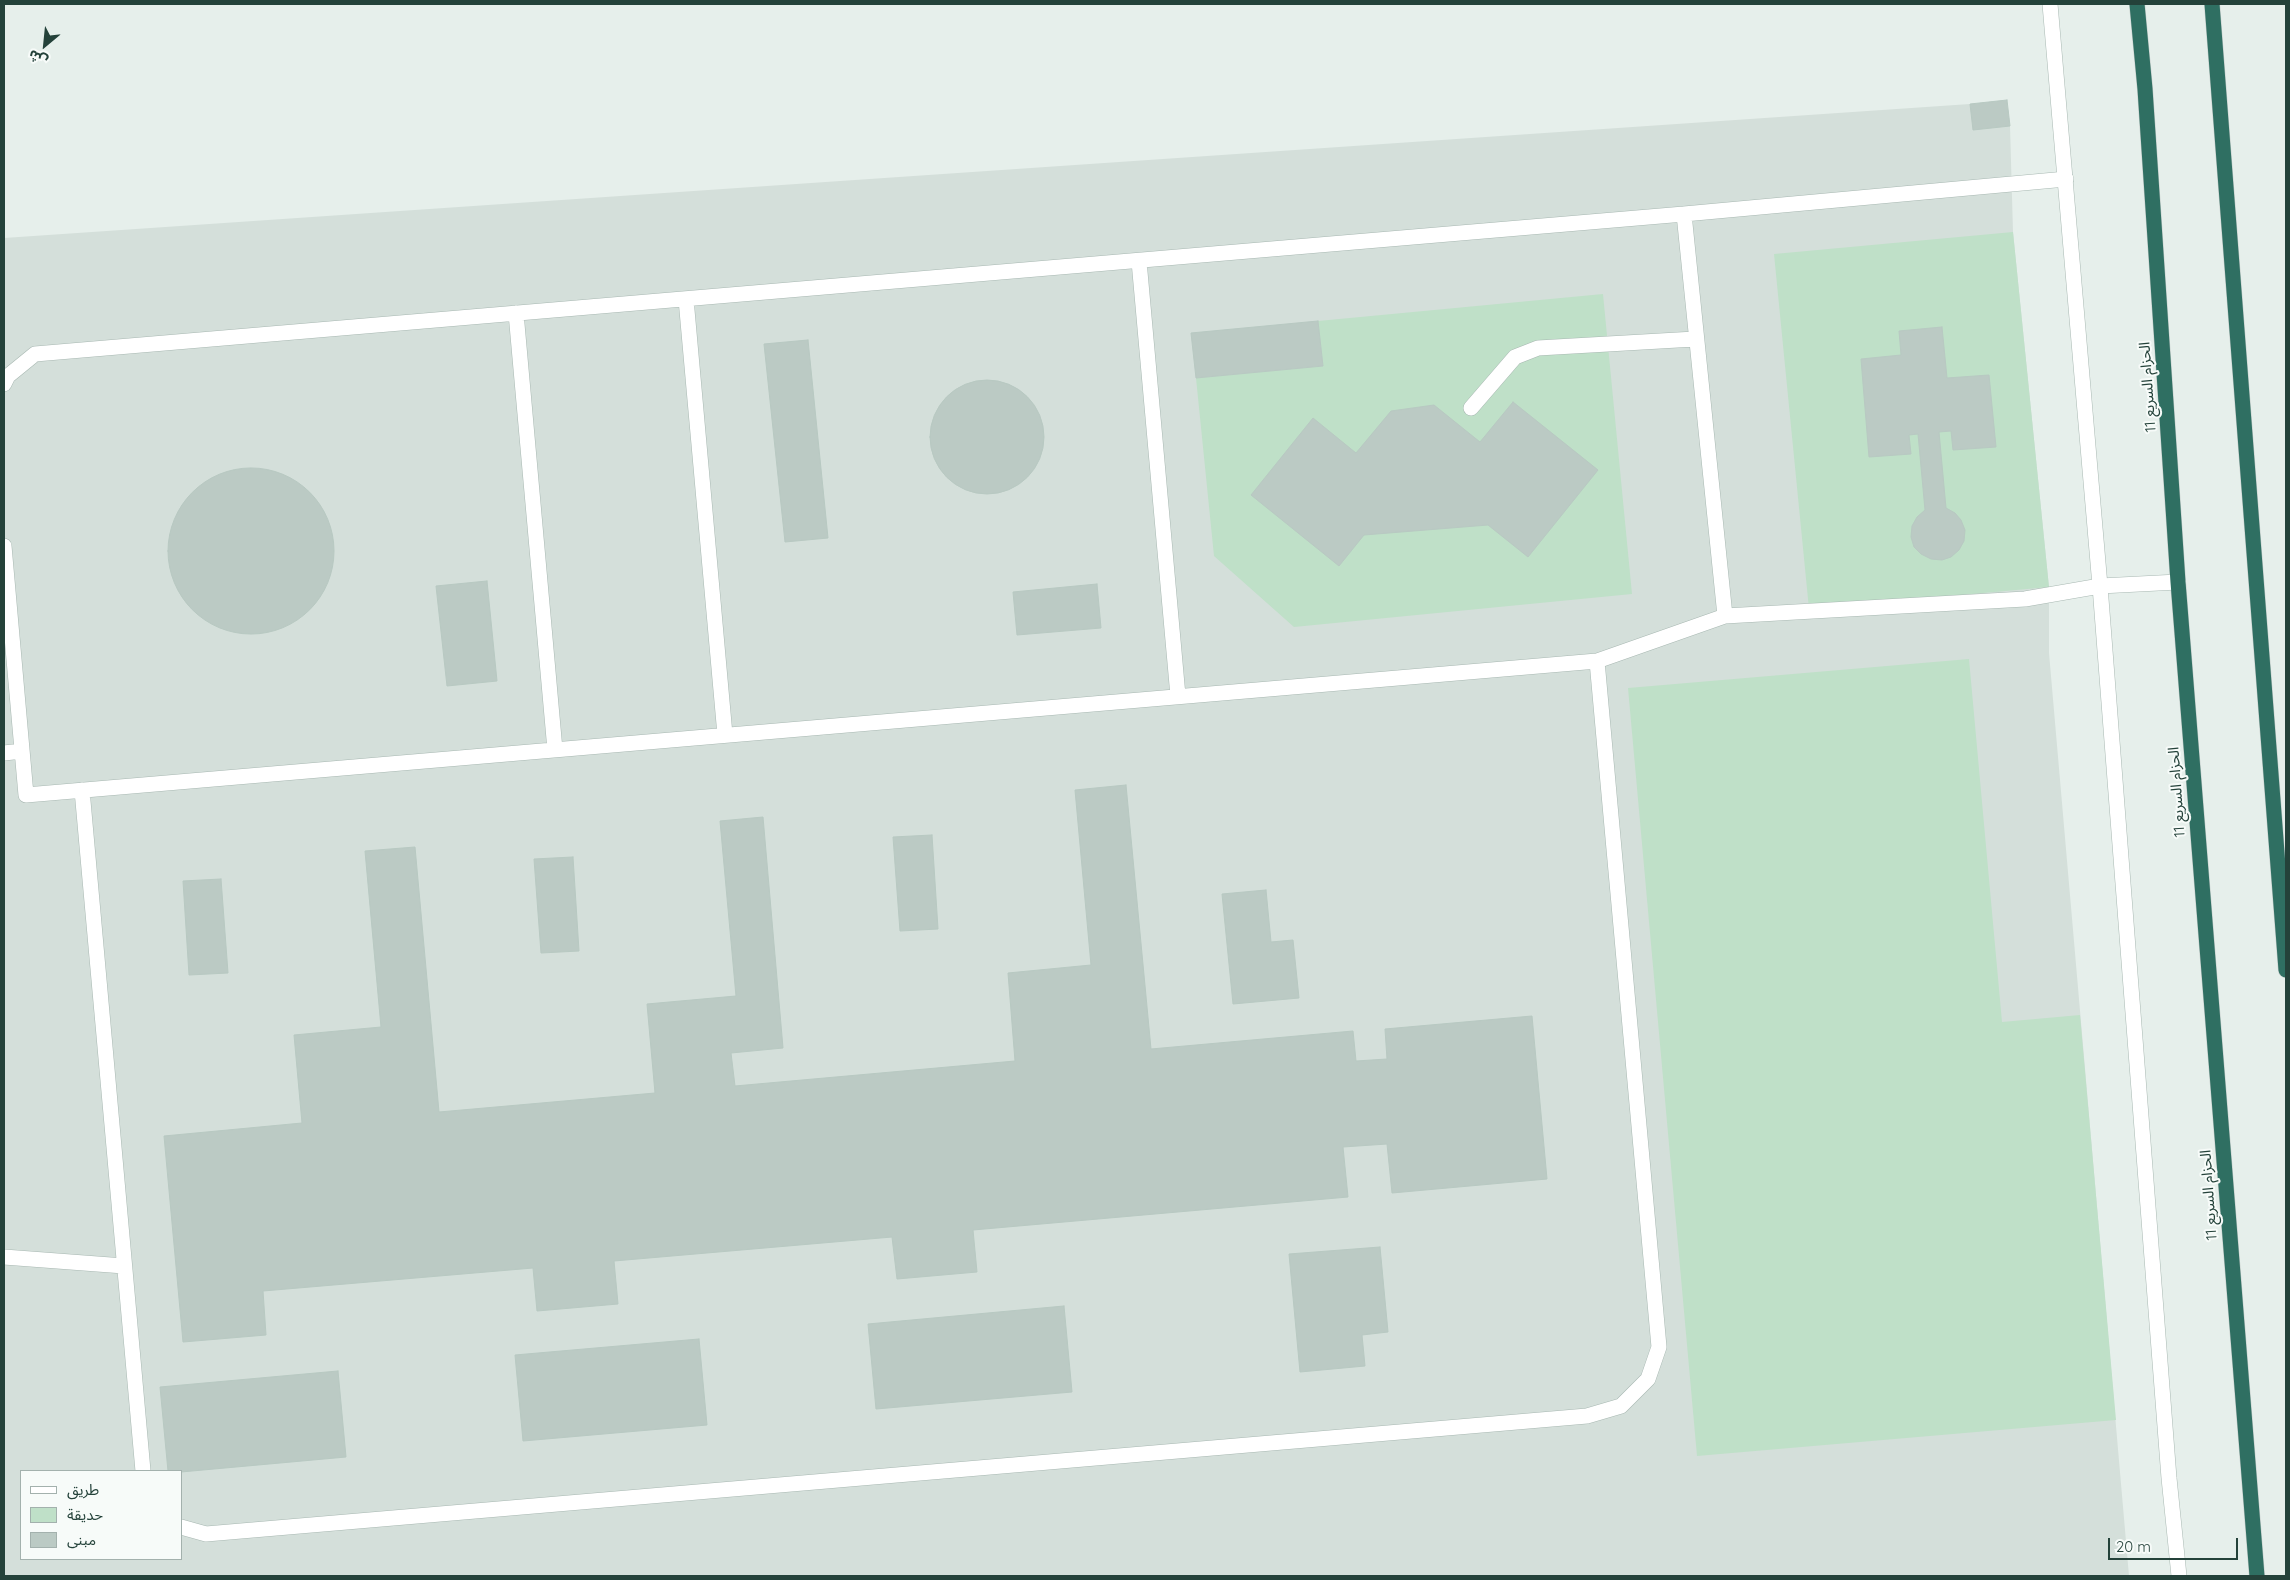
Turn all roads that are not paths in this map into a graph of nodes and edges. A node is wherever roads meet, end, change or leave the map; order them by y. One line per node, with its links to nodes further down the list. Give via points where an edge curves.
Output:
1 (2050, 4): 4 (street)
2 (2137, 4): 13 (highway, الحزام السريع 11)
3 (2212, 4): 23 (highway)
4 (2066, 179): 5 (street); 14 (street)
5 (1684, 214): 6 (street); 9 (street)
6 (1139, 260): 7 (street); 17 (street)
7 (686, 299): 8 (street); 18 (street)
8 (516, 313): 10 (street, via 35,354 8,376); 19 (street)
9 (1695, 339): 11 (street, via 1538,348 1515,357); 15 (street)
10 (4, 384)
11 (1472, 408)
12 (4, 546): 20 (street)
13 (2178, 582): 14 (street); 29 (highway, الحزام السريع 11)
14 (2100, 586): 15 (street, via 2024,599); 28 (street)
15 (1724, 616): 16 (street)
16 (1597, 661): 17 (street); 27 (street, via 1659,1347 1648,1378 1620,1406 1587,1416 206,1534)
17 (1178, 696): 18 (street)
18 (725, 735): 19 (street)
19 (555, 750): 22 (street)
20 (22, 751): 21 (street); 22 (street, via 26,795)
21 (4, 753)
22 (82, 790): 25 (street)
23 (2286, 970)
24 (4, 1257): 25 (street)
25 (124, 1266): 26 (street)
26 (143, 1470)
27 (182, 1527)
28 (2179, 1576)
29 (2257, 1576)

